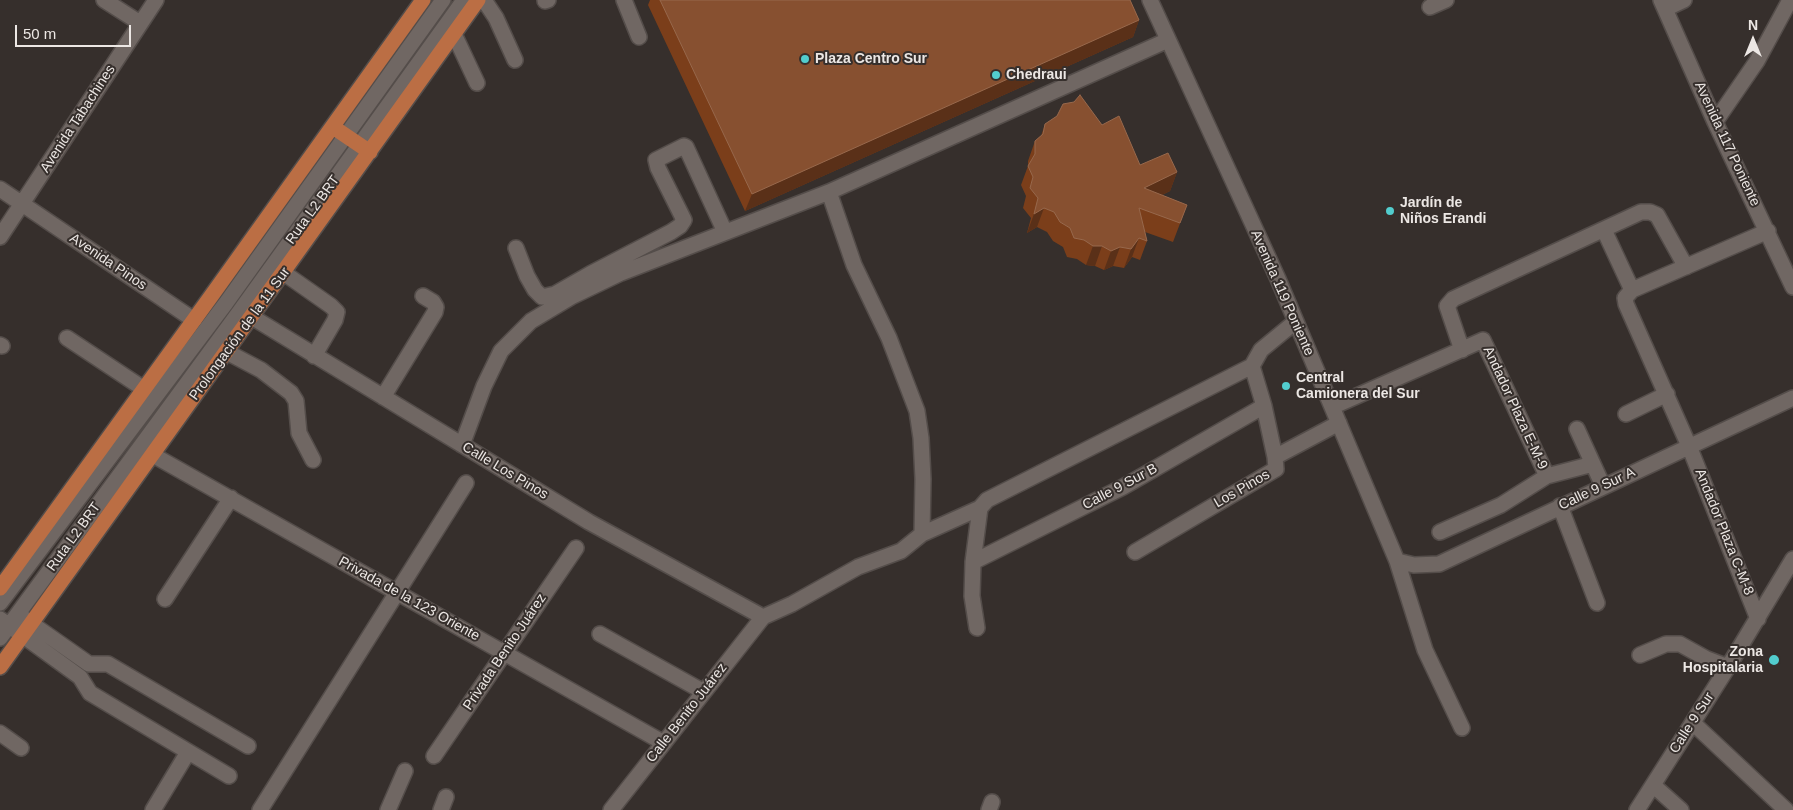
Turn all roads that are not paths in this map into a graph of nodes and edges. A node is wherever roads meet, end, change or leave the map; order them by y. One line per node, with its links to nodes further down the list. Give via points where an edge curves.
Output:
1 (104, 0): 15 (street)
2 (156, 0): 15 (street, Avenida Tabachines)
3 (423, 0): 22 (main road)
4 (443, 0): 23 (street, Ruta L2 BRT)
5 (464, 0): 24 (street, Ruta L2 BRT)
6 (478, 0): 16 (main road, Prolongación de la 11 Sur)
7 (484, 0): 19 (street)
8 (624, 0): 17 (street)
9 (1150, 0): 18 (street, Avenida 119 Poniente)
10 (1446, 0): 14 (street)
11 (1684, 0): 13 (street)
12 (1790, 0): 21 (street, via 1757,61)
13 (1663, 5): 21 (street, Avenida 117 Poniente)
14 (1430, 7)
15 (140, 23): 27 (street, Avenida Tabachines)
16 (454, 34): 20 (street); 24 (main road, Prolongación de la 11 Sur)
17 (640, 37)
18 (1168, 40): 26 (street); 40 (street, Avenida 119 Poniente)
19 (515, 60)
20 (477, 83)
21 (1716, 122): 29 (street, Avenida 117 Poniente)
22 (333, 127): 23 (main road); 39 (main road)
23 (347, 136): 24 (main road); 75 (street, Ruta L2 BRT, via 226,303)
24 (365, 149): 34 (main road, Prolongación de la 11 Sur); 80 (street, Ruta L2 BRT)
25 (0, 189): 27 (street, Avenida Pinos)
26 (829, 192): 30 (street); 68 (street, via 854,265 889,338 918,411 923,479)
27 (22, 204): 31 (street, Avenida Tabachines); 39 (street, Avenida Pinos)
28 (1604, 230): 33 (street, via 1641,212 1650,212 1656,215); 36 (street); 42 (street, via 1453,299 1447,306)
29 (1768, 231): 33 (street); 35 (street, Avenida 117 Poniente)
30 (724, 232): 32 (street, via 684,146 656,160 684,220 671,232 555,294 542,297 527,276); 55 (street, via 621,273 570,297 531,322 501,351)
31 (0, 237)
32 (516, 248)
33 (1686, 267): 36 (street)
34 (284, 272): 38 (main road, Prolongación de la 11 Sur); 44 (street, via 337,312)
35 (1793, 287)
36 (1632, 290): 47 (street, Andador Plaza C-M-8, via 1625,298 1626,304)
37 (423, 296): 48 (street, via 433,302 435,312)
38 (252, 317): 43 (main road, Prolongación de la 11 Sur); 44 (street, Calle Los Pinos)
39 (194, 320): 46 (main road)
40 (1295, 322): 45 (street, via 1261,350); 51 (street, Avenida 119 Poniente)
41 (67, 338): 46 (street)
42 (1462, 350): 51 (street); 61 (street, Andador Plaza E-M-9, via 1483,340)
43 (227, 352): 57 (main road, Prolongación de la 11 Sur); 59 (street, via 261,370 291,393 296,401 299,433)
44 (314, 356): 48 (street, Calle Los Pinos)
45 (1252, 366): 50 (street); 66 (street, via 987,500)
46 (144, 389): 75 (main road)
47 (1667, 394): 52 (street); 56 (street, Andador Plaza C-M-8)
48 (383, 397): 55 (street, Calle Los Pinos)
49 (1793, 398): 56 (street, Calle 9 Sur A)
50 (1264, 406): 58 (street); 73 (street, Calle 9 Sur B, via 1123,487)
51 (1332, 407): 53 (street, Avenida 119 Poniente)
52 (1626, 414)
53 (1339, 423): 58 (street, Los Pinos); 72 (street, Avenida 119 Poniente)
54 (1577, 429): 60 (street)
55 (462, 445): 78 (street, Calle Los Pinos, via 589,522)
56 (1689, 446): 63 (street, Calle 9 Sur A); 79 (street, Andador Plaza C-M-8)
57 (153, 455): 64 (street, Privada de la 123 Oriente); 82 (main road, Prolongación de la 11 Sur)
58 (1275, 457): 70 (street, Los Pinos, via 1276,469)
59 (313, 460)
60 (1593, 464): 61 (street); 63 (street)
61 (1547, 476): 67 (street, via 1501,505)
62 (466, 483): 74 (street)
63 (1603, 486): 65 (street, Calle 9 Sur A)
64 (231, 498): 74 (street, Privada de la 123 Oriente); 76 (street)
65 (1560, 506): 72 (street, Calle 9 Sur A, via 1439,564 1414,565); 77 (street)
66 (980, 508): 68 (street); 73 (street)
67 (1440, 532)
68 (922, 534): 78 (street, via 901,551 858,567)
69 (576, 548): 84 (street, Privada Benito Juárez)
70 (1135, 552)
71 (1793, 559): 79 (street, Calle 9 Sur)
72 (1397, 561): 92 (street, Avenida 119 Poniente, via 1425,650)
73 (973, 562): 81 (street, via 972,596)
74 (397, 592): 84 (street, Privada de la 123 Oriente); 103 (street)
75 (0, 599): 80 (street)
76 (165, 599)
77 (1597, 603)
78 (763, 617): 90 (street, Calle Benito Juárez)
79 (1758, 619): 88 (street, Calle 9 Sur)
80 (7, 624): 82 (street)
81 (977, 628)
82 (28, 630): 86 (street); 87 (main road, Prolongación de la 11 Sur); 89 (street)
83 (600, 634): 90 (street)
84 (505, 653): 94 (street, Privada de la 123 Oriente); 98 (street, Privada Benito Juárez)
85 (1640, 655): 88 (street, via 1666,644 1680,644)
86 (89, 664): 89 (street); 95 (street, via 108,664)
87 (0, 667)
88 (1728, 667): 91 (street, Calle 9 Sur)
89 (80, 678): 97 (street, via 90,693)
90 (704, 692): 94 (street, Calle Benito Juárez)
91 (1693, 723): 101 (street, Calle 9 Sur); 108 (street)
92 (1462, 728)
93 (0, 733): 96 (street)
94 (664, 742): 105 (street, Calle Benito Juárez)
95 (248, 746)
96 (21, 748)
97 (188, 752): 100 (street); 102 (street)
98 (434, 756)
99 (405, 771): 104 (street)
100 (229, 776)
101 (1653, 785): 106 (street, Calle 9 Sur); 107 (street)
102 (153, 810)
103 (260, 810)
104 (388, 810)
105 (611, 810)
106 (1637, 810)
107 (1680, 810)
108 (1786, 810)

